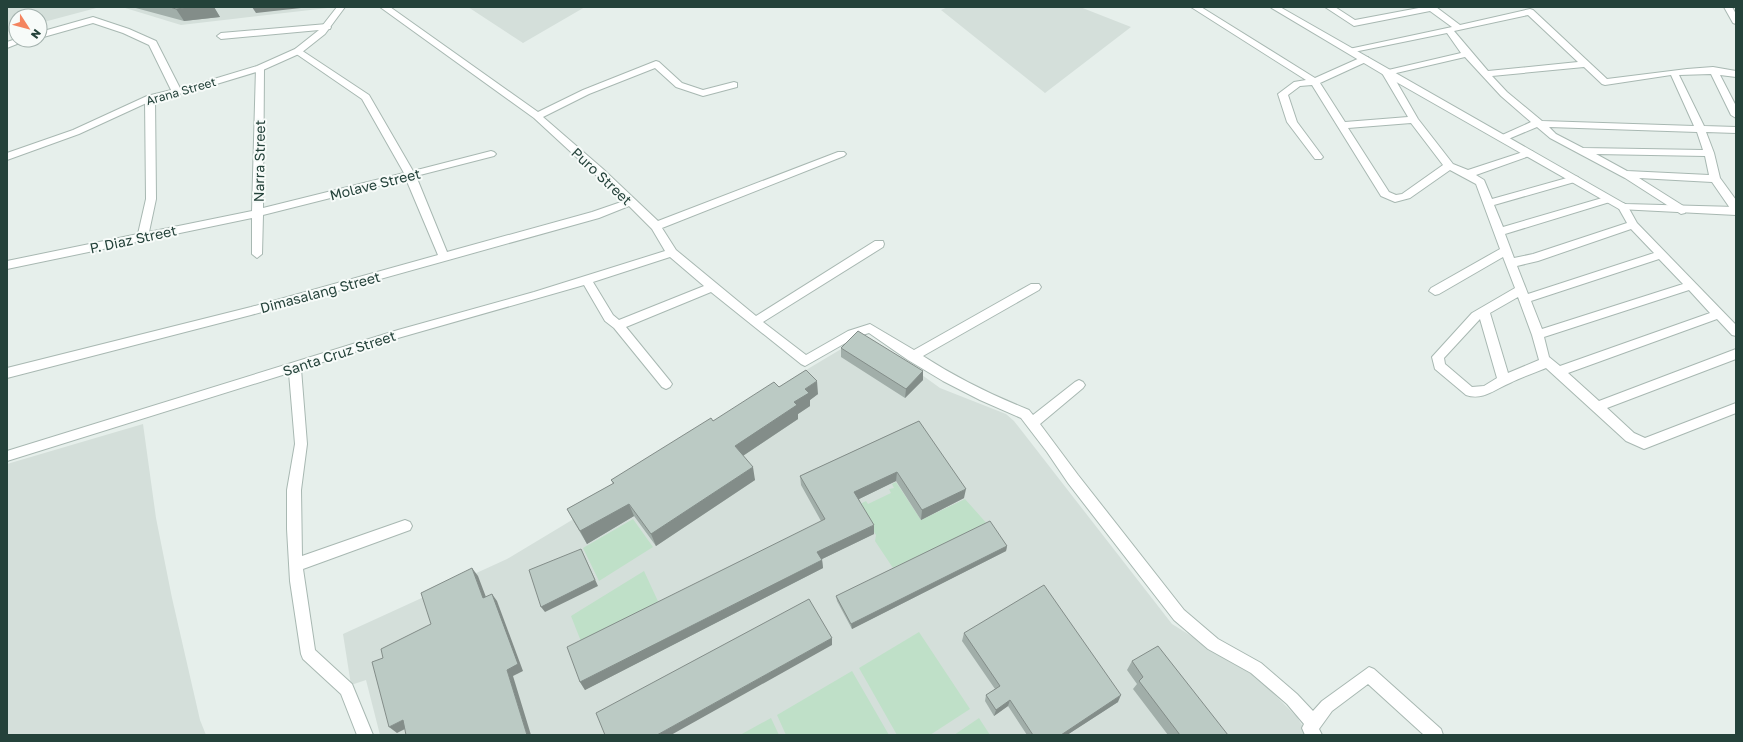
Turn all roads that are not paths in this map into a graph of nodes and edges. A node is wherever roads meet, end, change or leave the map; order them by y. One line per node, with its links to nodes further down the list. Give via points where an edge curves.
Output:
1 (341, 7): 10 (street, Arana Street)
2 (384, 7): 31 (street, Puro Street)
3 (1195, 7): 26 (street)
4 (1274, 7): 16 (street)
5 (1344, 7): 7 (street)
6 (1728, 7): 9 (street)
7 (1331, 8): 8 (street, via 1354,23)
8 (1431, 8): 11 (street)
9 (1736, 21)
10 (327, 27): 14 (street); 15 (street, Arana Street)
11 (1458, 27): 12 (street); 19 (street, via 1530,12)
12 (1448, 29): 16 (street); 17 (street)
13 (48, 33): 28 (street, via 93,20 153,43)
14 (221, 36)
15 (298, 51): 20 (street, Arana Street); 48 (street, via 366,97)
16 (1352, 51): 18 (street)
17 (1467, 54): 23 (street); 24 (street)
18 (1366, 59): 23 (street); 26 (street)
19 (1586, 64): 22 (street, via 1605,82); 24 (street)
20 (260, 68): 28 (street, Arana Street); 57 (street, Narra Street)
21 (1713, 70): 22 (street); 25 (street); 30 (street)
22 (1674, 72): 35 (street)
23 (1387, 74): 32 (street); 37 (street)
24 (1485, 74): 33 (street)
25 (1736, 74)
26 (1315, 82): 34 (street); 44 (street, via 1297,84 1283,94 1292,122)
27 (734, 86): 31 (street, via 703,93 679,85 656,64 586,92)
28 (177, 92): 29 (street, Arana Street)
29 (150, 98): 43 (street, Arana Street, via 76,132); 61 (street, via 151,199)
30 (1736, 115)
31 (537, 116): 52 (street, Puro Street)
32 (1414, 120): 34 (street); 45 (street)
33 (1539, 124): 35 (street); 37 (street); 38 (street, via 1553,136)
34 (1343, 126): 45 (street, via 1385,194 1395,199 1406,196)
35 (1700, 128): 36 (street); 40 (street)
36 (1736, 130)
37 (1503, 138): 39 (street)
38 (1581, 151): 40 (street); 47 (street)
39 (1529, 153): 46 (street); 49 (street)
40 (1709, 153): 50 (street)
41 (491, 154): 48 (street, Molave Street)
42 (841, 154): 59 (street)
43 (7, 157)
44 (1318, 157)
45 (1449, 166): 46 (street)
46 (1468, 174): 53 (street, via 1480,182)
47 (1625, 174): 50 (street); 56 (street)
48 (410, 175): 57 (street, Molave Street); 67 (street)
49 (1574, 179): 51 (street); 53 (street)
50 (1715, 179): 55 (street)
51 (1609, 199): 54 (street); 60 (street)
52 (631, 202): 59 (street, Puro Street); 67 (street, Dimasalang Street, via 595,215)
53 (1489, 203): 60 (street)
54 (1623, 207): 56 (street); 58 (street)
55 (1736, 209): 56 (street)
56 (1681, 210)
57 (258, 213): 61 (street, P. Diaz Street); 65 (street, Narra Street)
58 (1633, 225): 66 (street); 68 (street, via 1534,258)
59 (656, 226): 64 (street, Puro Street)
60 (1500, 232): 63 (street)
61 (143, 237): 69 (street, P. Diaz Street)
62 (879, 244): 78 (street)
63 (1507, 250): 68 (street); 74 (street)
64 (672, 253): 70 (street, Santa Cruz Street); 72 (street, Puro Street)
65 (257, 254)
66 (1660, 255): 71 (street); 75 (street)
67 (444, 257): 87 (street, Dimasalang Street)
68 (1511, 263): 75 (street)
69 (7, 265)
70 (587, 280): 79 (street, via 609,318); 85 (street, Santa Cruz Street, via 398,334)
71 (1691, 285): 77 (street); 81 (street)
72 (712, 287): 78 (street, Puro Street); 79 (street)
73 (1035, 288): 83 (street)
74 (1435, 291)
75 (1523, 295): 76 (street, via 1502,299); 81 (street)
76 (1484, 312): 88 (street); 88 (street, via 1476,316 1438,357 1439,366 1470,392 1486,391)
77 (1718, 314): 80 (street); 86 (street)
78 (755, 322): 83 (street, Puro Street, via 805,361 852,334 870,328)
79 (618, 325): 89 (street)
80 (1736, 332)
81 (1538, 335): 84 (street)
82 (1736, 354): 91 (street)
83 (912, 357): 93 (street, via 984,397 1025,414)
84 (1547, 362): 86 (street); 88 (street)
85 (295, 367): 94 (street, Santa Cruz Street); 96 (street, via 301,444 294,490)
86 (1558, 372): 91 (street)
87 (7, 374)
88 (1504, 380)
89 (666, 384)
90 (1079, 385): 93 (street)
91 (1597, 407): 92 (street, via 1630,437 1644,444)
92 (1736, 408)
93 (1032, 423): 97 (street, via 1179,615 1213,644 1256,668 1292,699)
94 (7, 456)
95 (405, 526): 96 (street)
96 (296, 565): 98 (street, via 308,654 347,689)
97 (1314, 729): 99 (street, via 1327,706 1369,674)
98 (365, 735)
99 (1435, 735)

